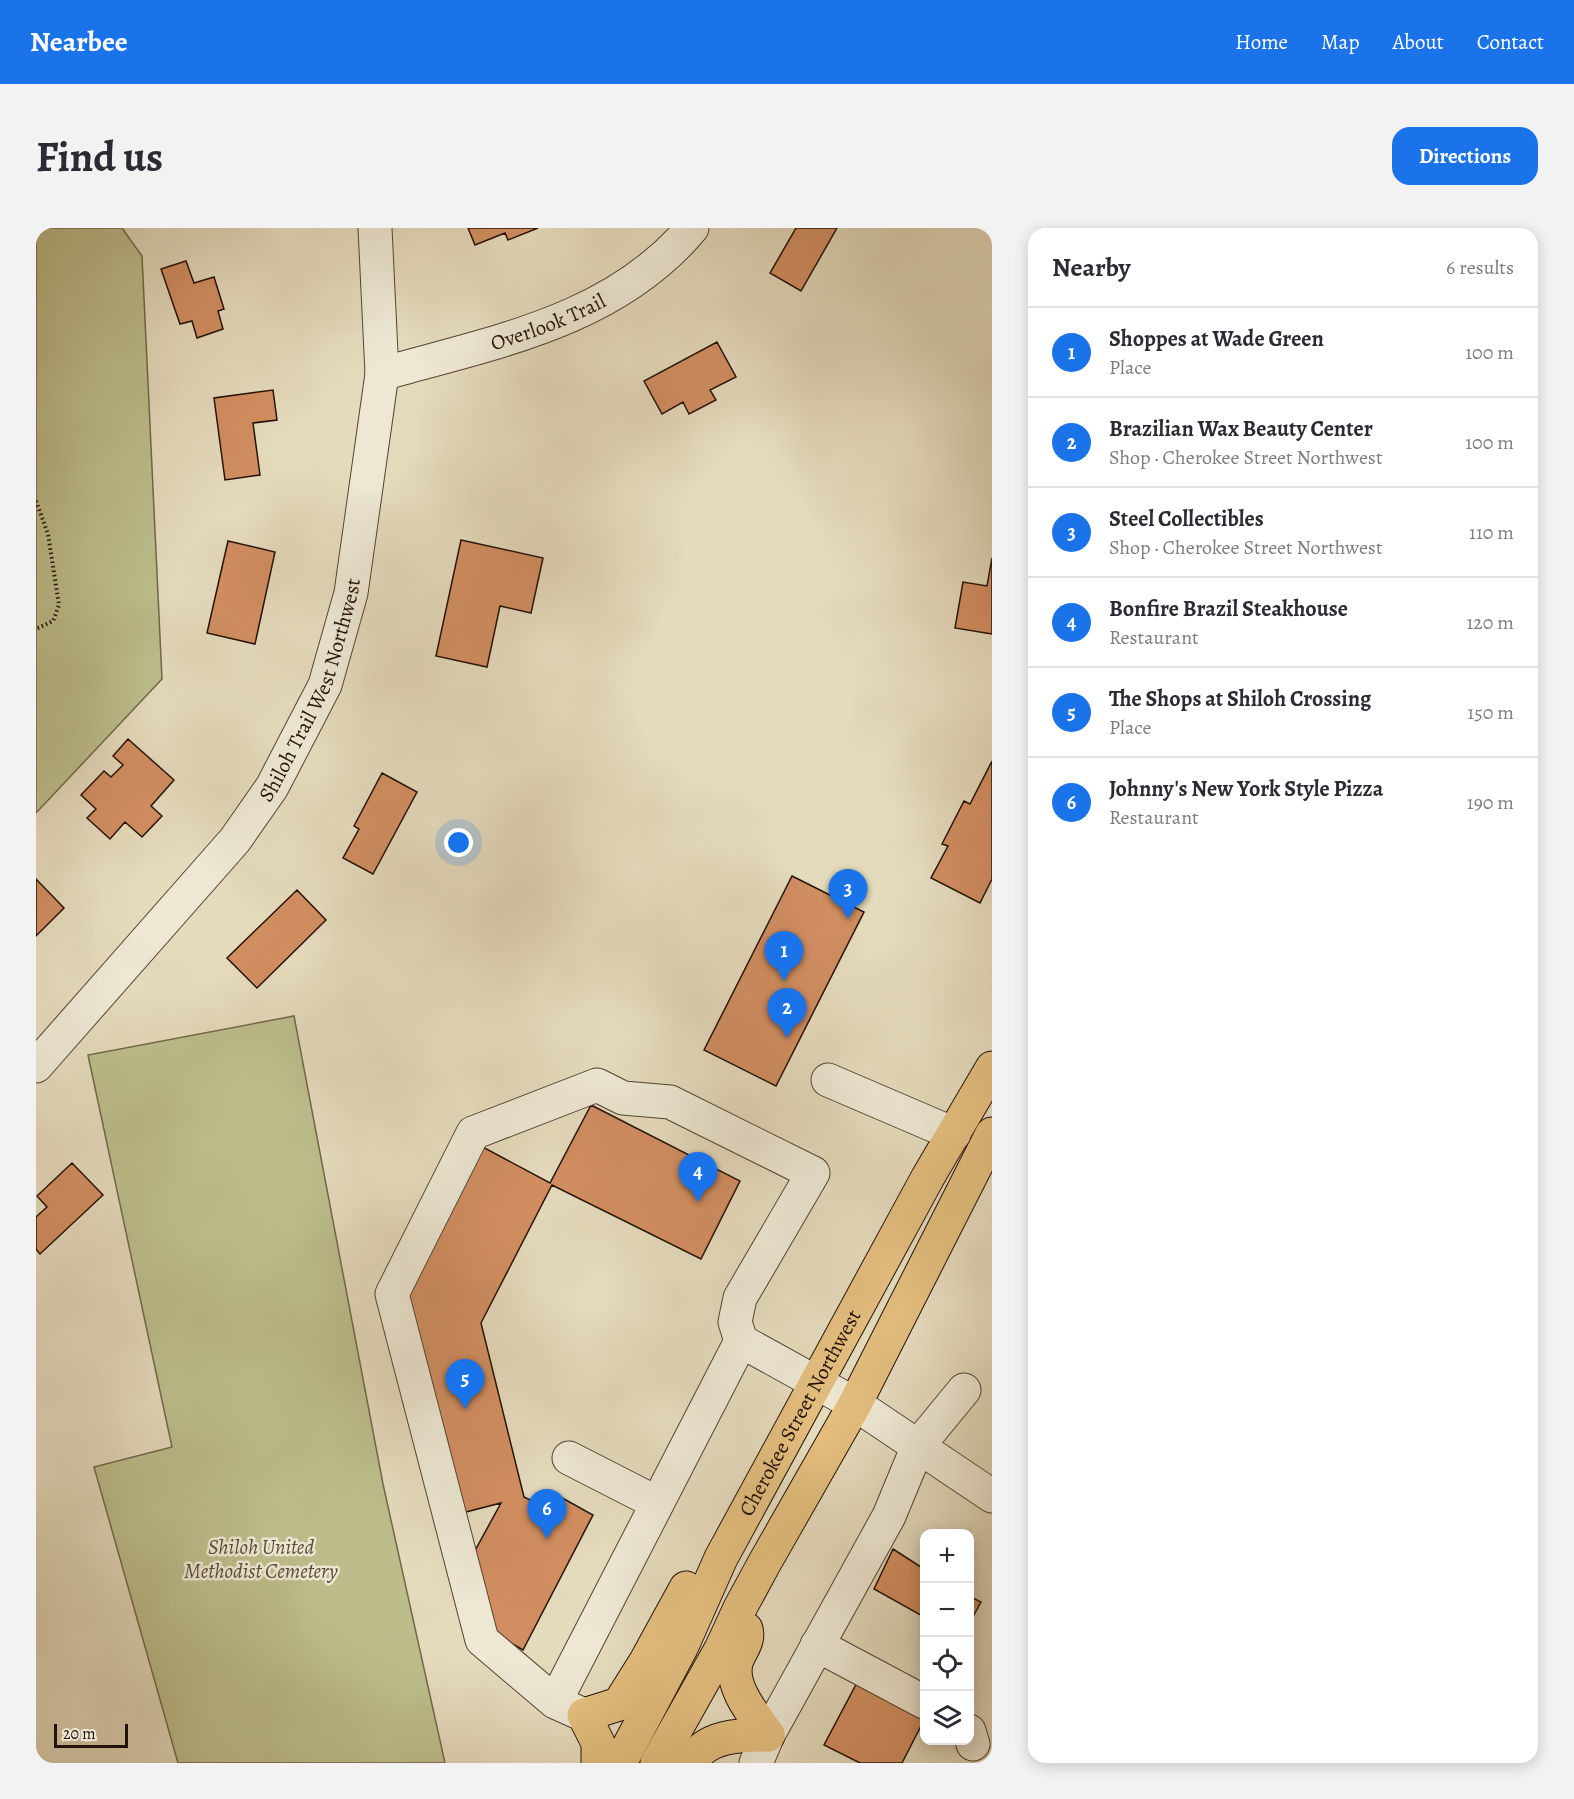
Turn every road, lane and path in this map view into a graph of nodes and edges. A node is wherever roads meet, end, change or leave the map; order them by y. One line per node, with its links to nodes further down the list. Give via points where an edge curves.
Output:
1 (375, 228): 3 (street, Shiloh Trail West Northwest)
2 (692, 228): 3 (street, Overlook Trail, via 644,275 592,307 543,328)
3 (382, 374): 6 (street, Shiloh Trail West Northwest, via 351,593 325,685 272,787 236,840)
4 (36, 501): 5 (path, via 48,534 59,605 53,621)
5 (36, 628)
6 (36, 1066)
7 (992, 1068): 9 (main road, Cherokee Street Northwest)
8 (828, 1080): 9 (street)
9 (954, 1134): 12 (main road, Cherokee Street Northwest)
10 (992, 1134): 14 (main road, Cherokee Street Northwest)
11 (741, 1341): 12 (street); 18 (street); 23 (street, via 735,1322 740,1298 813,1173 670,1102 623,1098 597,1085 473,1133 392,1294 482,1641)
12 (815, 1382): 14 (street); 19 (main road, Cherokee Street Northwest)
13 (964, 1390): 15 (street)
14 (855, 1404): 15 (street); 20 (main road, Cherokee Street Northwest)
15 (918, 1446): 17 (street); 21 (street, via 889,1516)
16 (569, 1458): 18 (street)
17 (992, 1496)
18 (657, 1503): 23 (street)
19 (721, 1557): 23 (main road, via 698,1566 619,1704); 26 (main road, Cherokee Street Northwest, via 682,1646)
20 (740, 1608): 24 (main road, via 748,1636 735,1665 740,1694); 27 (main road, Cherokee Street Northwest)
21 (817, 1645): 22 (street); 24 (street)
22 (920, 1700)
23 (569, 1709): 25 (main road, via 598,1743)
24 (762, 1749): 28 (main road, via 739,1735 696,1752)
25 (598, 1763)
26 (620, 1763)
27 (657, 1763)
28 (691, 1763)

